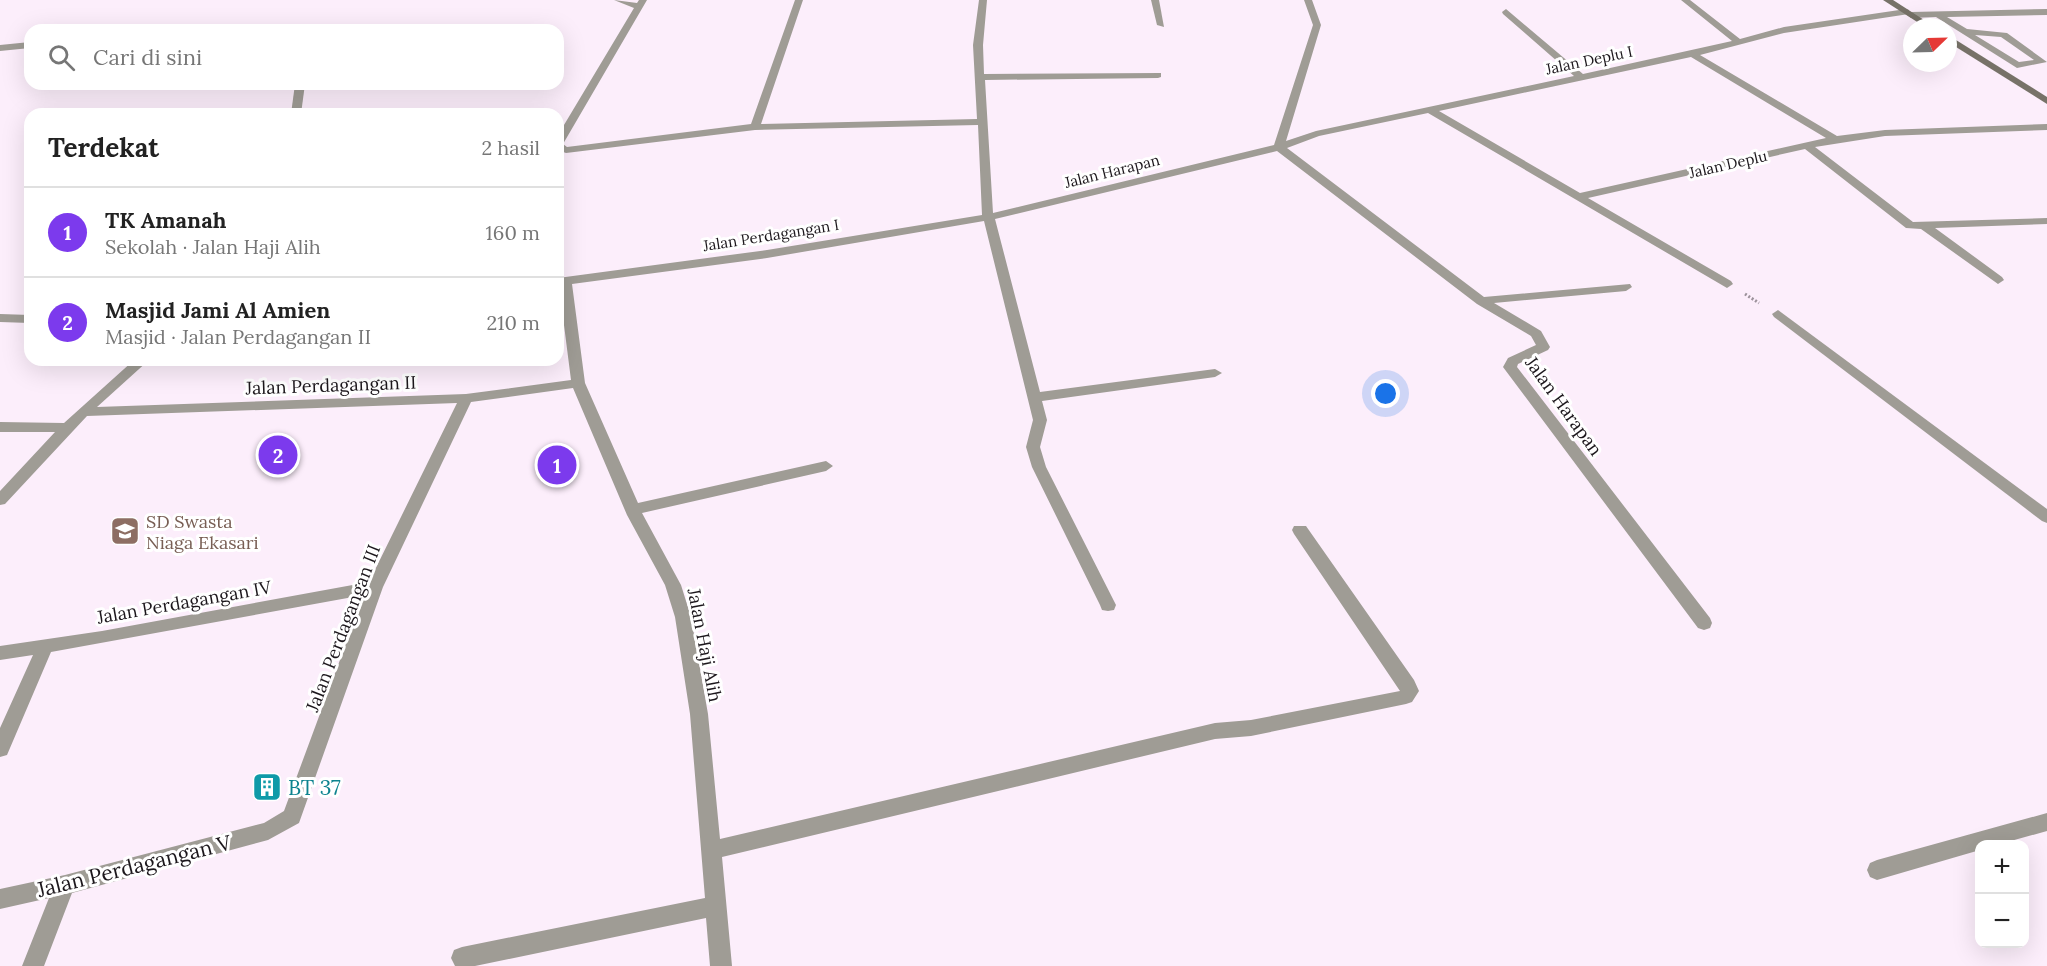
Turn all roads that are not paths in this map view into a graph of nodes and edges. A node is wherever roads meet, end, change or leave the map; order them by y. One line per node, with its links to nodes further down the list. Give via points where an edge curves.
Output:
1 (618, 0): 8 (street)
2 (799, 0): 32 (street)
3 (983, 0): 25 (street)
4 (1155, 0): 14 (street)
5 (1308, 0): 37 (street, via 1317,25)
6 (1684, 0): 16 (street)
7 (1887, 0): 11 (main road)
8 (640, 3): 34 (street)
9 (1506, 12): 26 (street)
10 (2047, 12): 12 (street, Jalan Deplu I)
11 (1909, 13): 12 (street, Jalan Deplu I); 13 (main road); 16 (street, Jalan Deplu I, via 1848,19)
12 (1938, 14): 15 (street)
13 (1917, 18)
14 (1161, 25)
15 (1965, 32): 22 (street); 22 (street, via 2004,35 2043,62)
16 (1739, 42): 20 (street, Jalan Deplu I)
17 (1957, 44): 21 (main road)
18 (24, 46): 19 (street)
19 (0, 48)
20 (1692, 54): 26 (street, Jalan Deplu I); 35 (street)
21 (1991, 65): 22 (street); 28 (main road)
22 (2017, 65): 23 (street)
23 (2047, 70)
24 (1158, 75): 25 (street)
25 (979, 77): 31 (street)
26 (1580, 77): 30 (street, Jalan Deplu I)
27 (299, 90): 29 (street)
28 (2047, 101)
29 (297, 108)
30 (1432, 111): 37 (street, Jalan Deplu I, via 1316,134); 39 (street)
31 (981, 123): 32 (street); 40 (street)
32 (755, 127): 38 (street)
33 (2047, 127): 35 (street, Jalan Deplu)
34 (564, 135)
35 (1835, 139): 36 (street, Jalan Deplu)
36 (1807, 145): 39 (street, Jalan Deplu); 42 (street, via 1910,226)
37 (1279, 147): 40 (street, Jalan Harapan, via 1019,212); 48 (street, Jalan Harapan)
38 (564, 149)
39 (1578, 197): 45 (street)
40 (988, 216): 44 (street, Jalan Perdagangan I, via 767,254); 55 (street)
41 (2047, 221): 42 (street)
42 (1923, 225): 43 (street)
43 (1998, 280)
44 (564, 282)
45 (1727, 284)
46 (1626, 287): 48 (street)
47 (564, 295): 54 (street, Jalan Haji Alih)
48 (1481, 301): 67 (street, Jalan Harapan, via 1536,334 1543,347 1509,363 1510,366)
49 (1778, 314): 63 (street)
50 (0, 318): 51 (street)
51 (24, 318)
52 (135, 366): 57 (street)
53 (1215, 373): 55 (street)
54 (578, 383): 56 (street, Jalan Perdagangan II); 62 (street, Jalan Haji Alih)
55 (1036, 397): 66 (street, via 1041,420 1033,447 1039,467)
56 (466, 399): 57 (street, Jalan Perdagangan II); 65 (street, Jalan Perdagangan III)
57 (83, 412): 59 (street)
58 (0, 427): 59 (street)
59 (70, 428): 61 (street)
60 (826, 466): 62 (street)
61 (0, 500)
62 (633, 510): 73 (street, Jalan Haji Alih, via 673,585 683,617 699,714)
63 (2047, 516)
64 (1300, 530): 73 (street, via 1408,685 1406,697 1251,728 1215,730)
65 (375, 587): 68 (street, Jalan Perdagangan IV); 72 (street, Jalan Perdagangan III, via 296,812)
66 (1108, 606)
67 (1704, 623)
68 (45, 647): 69 (street, Jalan Perdagangan IV); 70 (street)
69 (0, 653)
70 (0, 749)
71 (2047, 822): 74 (street)
72 (267, 831): 75 (street, Jalan Perdagangan V)
73 (712, 850): 77 (street, Jalan Haji Alih)
74 (1877, 870)
75 (65, 885): 76 (street, Jalan Perdagangan V); 79 (street)
76 (0, 899)
77 (716, 906): 78 (street); 80 (street, Jalan Haji Alih)
78 (462, 958)
79 (33, 966)
80 (721, 966)

